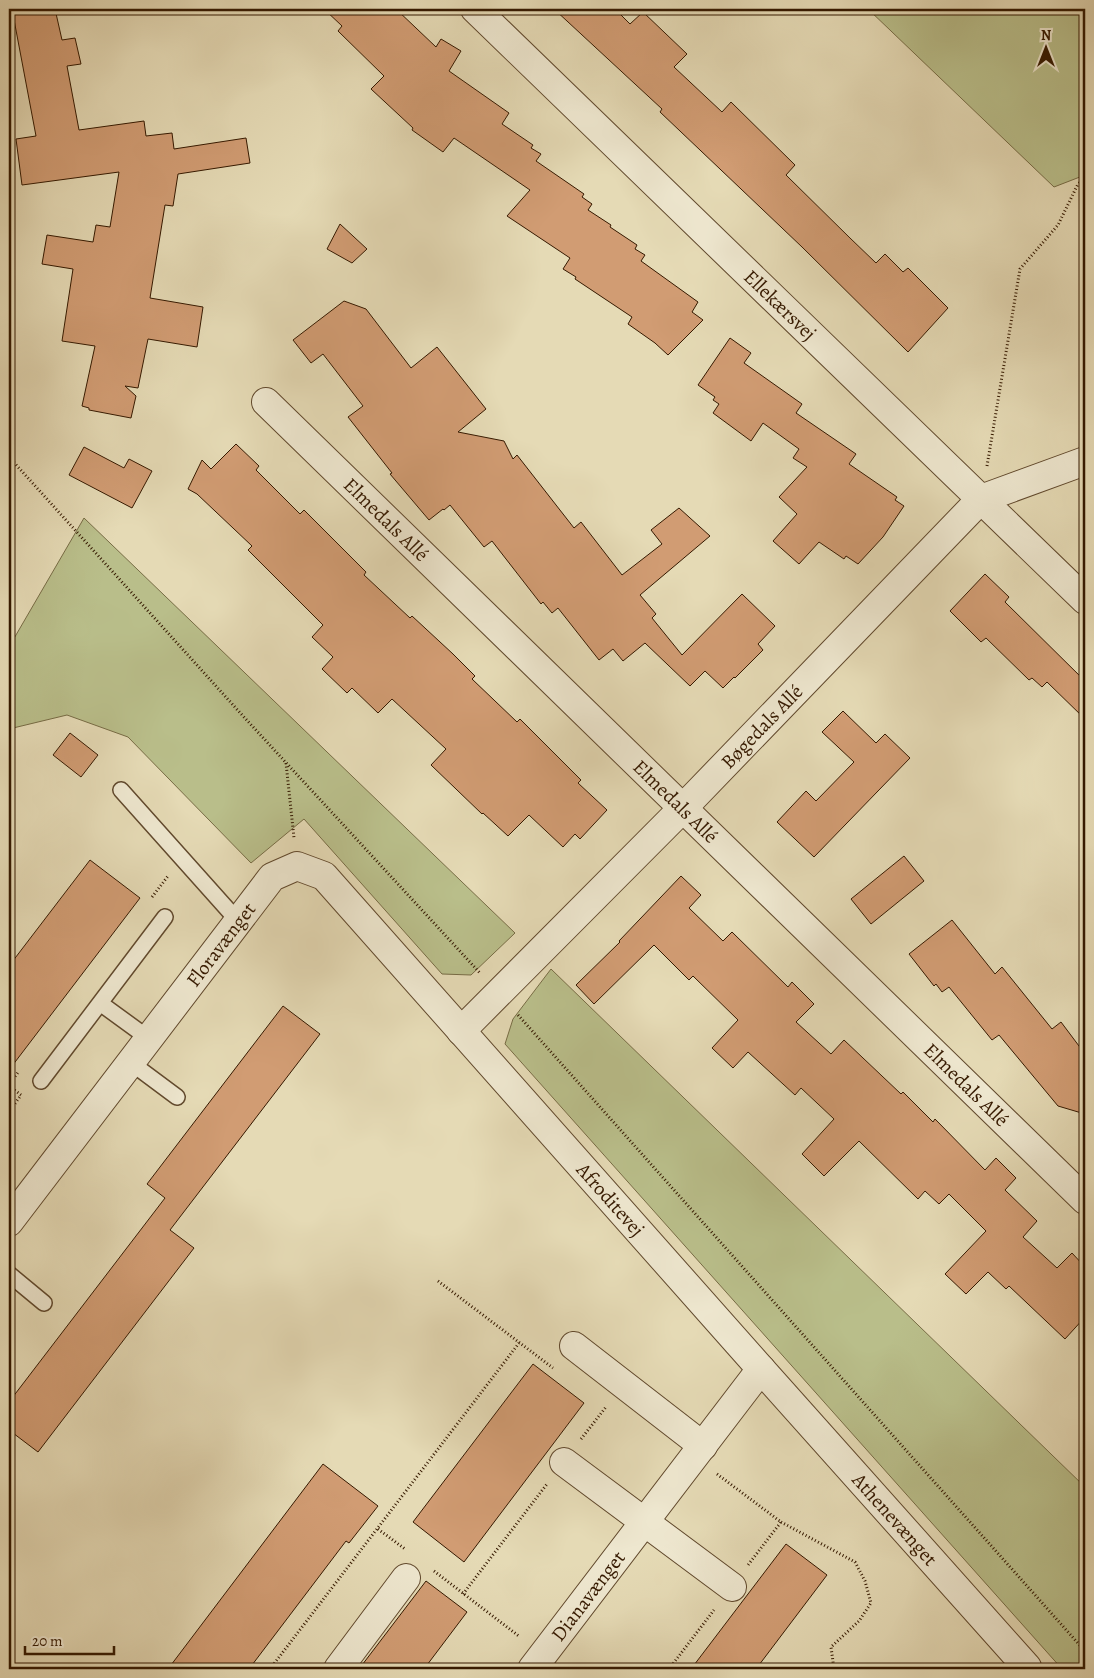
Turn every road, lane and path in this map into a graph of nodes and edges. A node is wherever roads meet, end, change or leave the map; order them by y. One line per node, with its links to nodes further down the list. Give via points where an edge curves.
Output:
1 (475, 9): 6 (street, Ellekærsvej)
2 (1085, 179): 6 (path, via 1078,184 1058,225 1020,269)
3 (266, 402): 10 (street, Elmedals Allé)
4 (9, 457): 8 (path)
5 (1085, 461): 6 (street, Bøgedals Allé)
6 (981, 499): 7 (street, Ellekærsvej); 10 (street, Bøgedals Allé)
7 (1085, 600)
8 (286, 762): 11 (path); 14 (path)
9 (121, 790): 13 (lane)
10 (683, 808): 14 (street, Bøgedals Allé); 23 (street, Elmedals Allé)
11 (297, 866): 13 (street, Floravænget, via 272,877); 16 (street, via 324,876)
12 (165, 916): 15 (lane)
13 (238, 921): 17 (street, Floravænget)
14 (498, 993): 16 (street, Bøgedals Allé); 40 (path)
15 (100, 1003): 17 (lane); 19 (lane)
16 (461, 1031): 29 (street, Afroditevej)
17 (148, 1038): 18 (street, Floravænget)
18 (130, 1062): 21 (lane); 24 (street, Floravænget)
19 (41, 1081)
20 (9, 1086): 22 (path, via 21,1095)
21 (177, 1096)
22 (9, 1112)
23 (1085, 1200)
24 (9, 1222)
25 (9, 1274): 26 (lane)
26 (44, 1302)
27 (519, 1343): 35 (path)
28 (574, 1346): 30 (street)
29 (761, 1369): 31 (street, Dianavænget); 45 (street, Athenevænget, via 1027,1667)
30 (623, 1384): 31 (street); 32 (path)
31 (702, 1446): 33 (street, Dianavænget)
32 (564, 1462): 33 (street); 39 (path)
33 (644, 1522): 38 (street); 41 (street, Dianavænget)
34 (781, 1522): 44 (path, via 855,1562 865,1581 871,1604 831,1647)
35 (378, 1529): 36 (path); 42 (path)
36 (407, 1551)
37 (417, 1572): 39 (path); 43 (street)
38 (723, 1581)
39 (463, 1594): 41 (path)
40 (1085, 1651)
41 (538, 1662)
42 (270, 1669)
43 (338, 1669)
44 (834, 1669)
45 (1025, 1669)

